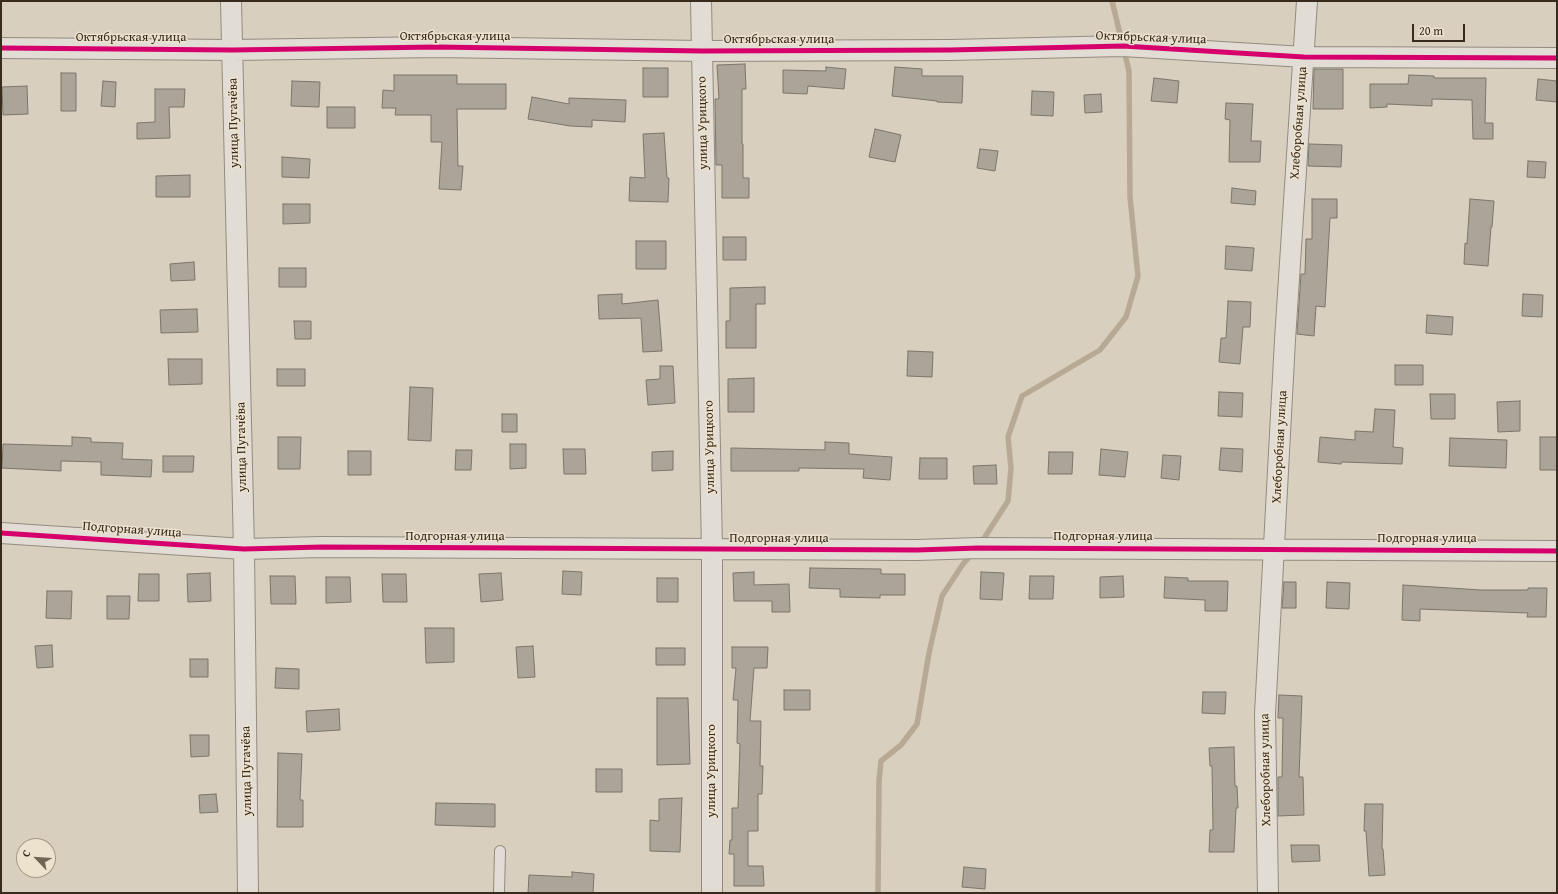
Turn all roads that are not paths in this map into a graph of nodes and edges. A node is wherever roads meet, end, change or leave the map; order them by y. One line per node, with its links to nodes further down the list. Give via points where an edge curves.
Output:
1 (231, 1): 5 (street, улица Пугачёва)
2 (701, 1): 6 (street, улица Урицкого)
3 (1307, 1): 7 (street, Хлеборобная улица)
4 (1, 48): 5 (street, Октябрьская улица)
5 (232, 50): 6 (street, Октябрьская улица, via 437,47); 10 (street, улица Пугачёва)
6 (702, 51): 7 (street, Октябрьская улица, via 1123,46); 12 (street, улица Урицкого)
7 (1304, 56): 8 (street, Октябрьская улица); 11 (street, Хлеборобная улица)
8 (1557, 58)
9 (1, 532): 10 (street, Подгорная улица)
10 (244, 549): 12 (street, Подгорная улица, via 322,547); 15 (street, улица Пугачёва)
11 (1274, 549): 12 (street, Подгорная улица); 13 (street, Подгорная улица); 18 (street, Хлеборобная улица, via 1265,714)
12 (712, 550): 17 (street, улица Урицкого)
13 (1557, 551)
14 (500, 851): 16 (lane)
15 (248, 893)
16 (499, 893)
17 (712, 893)
18 (1268, 893)

